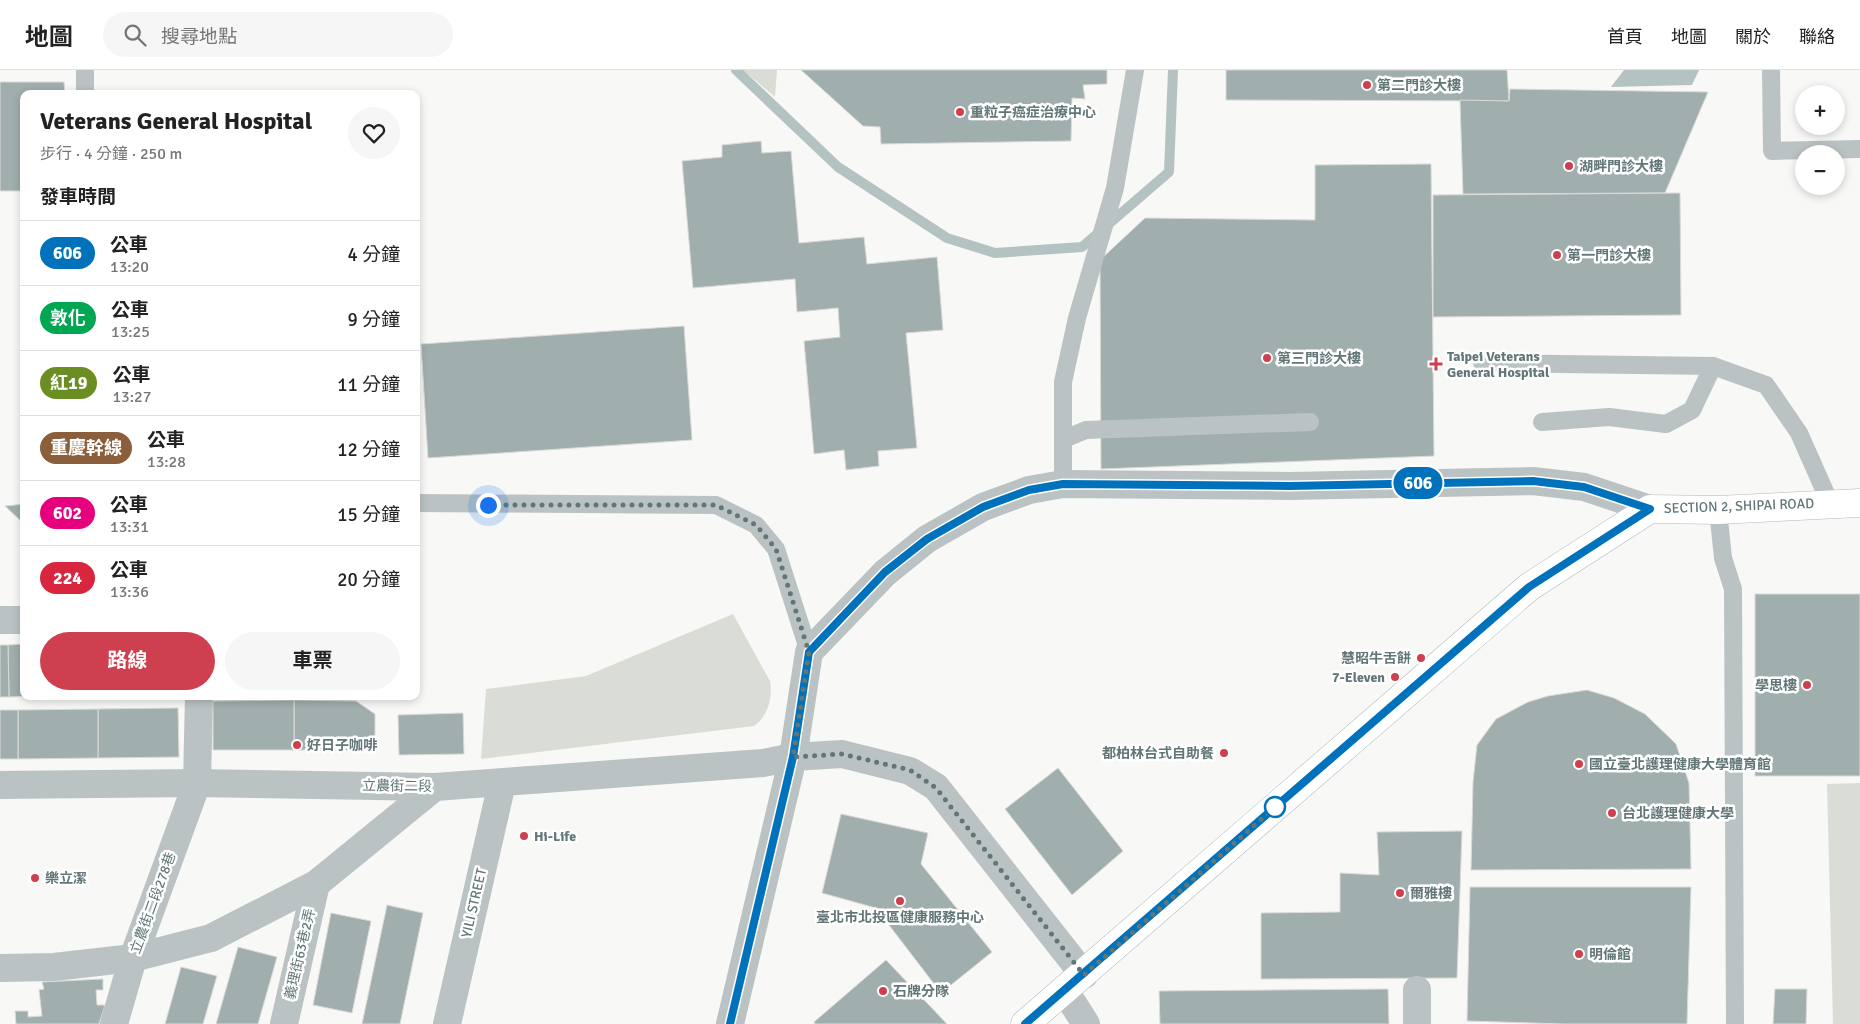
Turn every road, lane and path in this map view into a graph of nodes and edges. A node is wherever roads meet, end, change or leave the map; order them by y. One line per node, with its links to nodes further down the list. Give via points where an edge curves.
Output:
1 (85, 70): 4 (lane)
2 (1135, 70): 10 (lane, via 1115,188 1077,318 1063,382)
3 (1771, 70): 5 (lane, via 1772,150)
4 (85, 90)
5 (1860, 149)
6 (1482, 363): 7 (lane)
7 (1712, 366): 9 (lane, via 1692,410 1666,424 1609,417); 13 (lane, via 1766,385 1799,433)
8 (1310, 422): 10 (lane, via 1086,430)
9 (1542, 422)
10 (1064, 439): 11 (lane)
11 (1063, 484): 15 (street, via 1290,486 1533,481 1584,487); 19 (street, via 1029,490 983,507 927,539 885,572)
12 (420, 503): 19 (lane, via 716,505 756,525 776,549)
13 (1830, 503): 14 (street, SECTION 2, SHIPAI ROAD); 16 (street, SECTION 2, SHIPAI ROAD)
14 (1860, 503)
15 (1650, 509): 16 (street, SECTION 2, SHIPAI ROAD); 29 (street, SECTION 2, SHIPAI ROAD, via 1529,587)
16 (1718, 510): 38 (lane, via 1723,558 1733,589)
17 (0, 620): 18 (street)
18 (20, 620)
19 (809, 652): 21 (street)
20 (199, 700): 23 (street, 立農街二段278巷)
21 (793, 757): 22 (street, 立農街二段, via 762,763); 29 (street, 立農街二段, via 842,754 910,770 936,788); 34 (street)
22 (502, 783): 25 (street, 立農街二段); 33 (street, YILI STREET)
23 (197, 784): 24 (street, 立農街二段); 25 (street, 立農街二段); 27 (street, 立農街二段278巷)
24 (0, 785)
25 (435, 787): 26 (street)
26 (316, 884): 27 (street, via 211,938); 32 (street, 義理街63巷2弄)
27 (133, 958): 28 (street, via 54,967); 31 (street, 立農街二段278巷)
28 (0, 968)
29 (1074, 983): 35 (street, SECTION 2, SHIPAI ROAD); 36 (street, 立農街二段)
30 (1417, 990): 37 (street)
31 (114, 1024)
32 (284, 1024)
33 (447, 1024)
34 (730, 1024)
35 (1025, 1024)
36 (1086, 1024)
37 (1417, 1024)
38 (1735, 1024)

